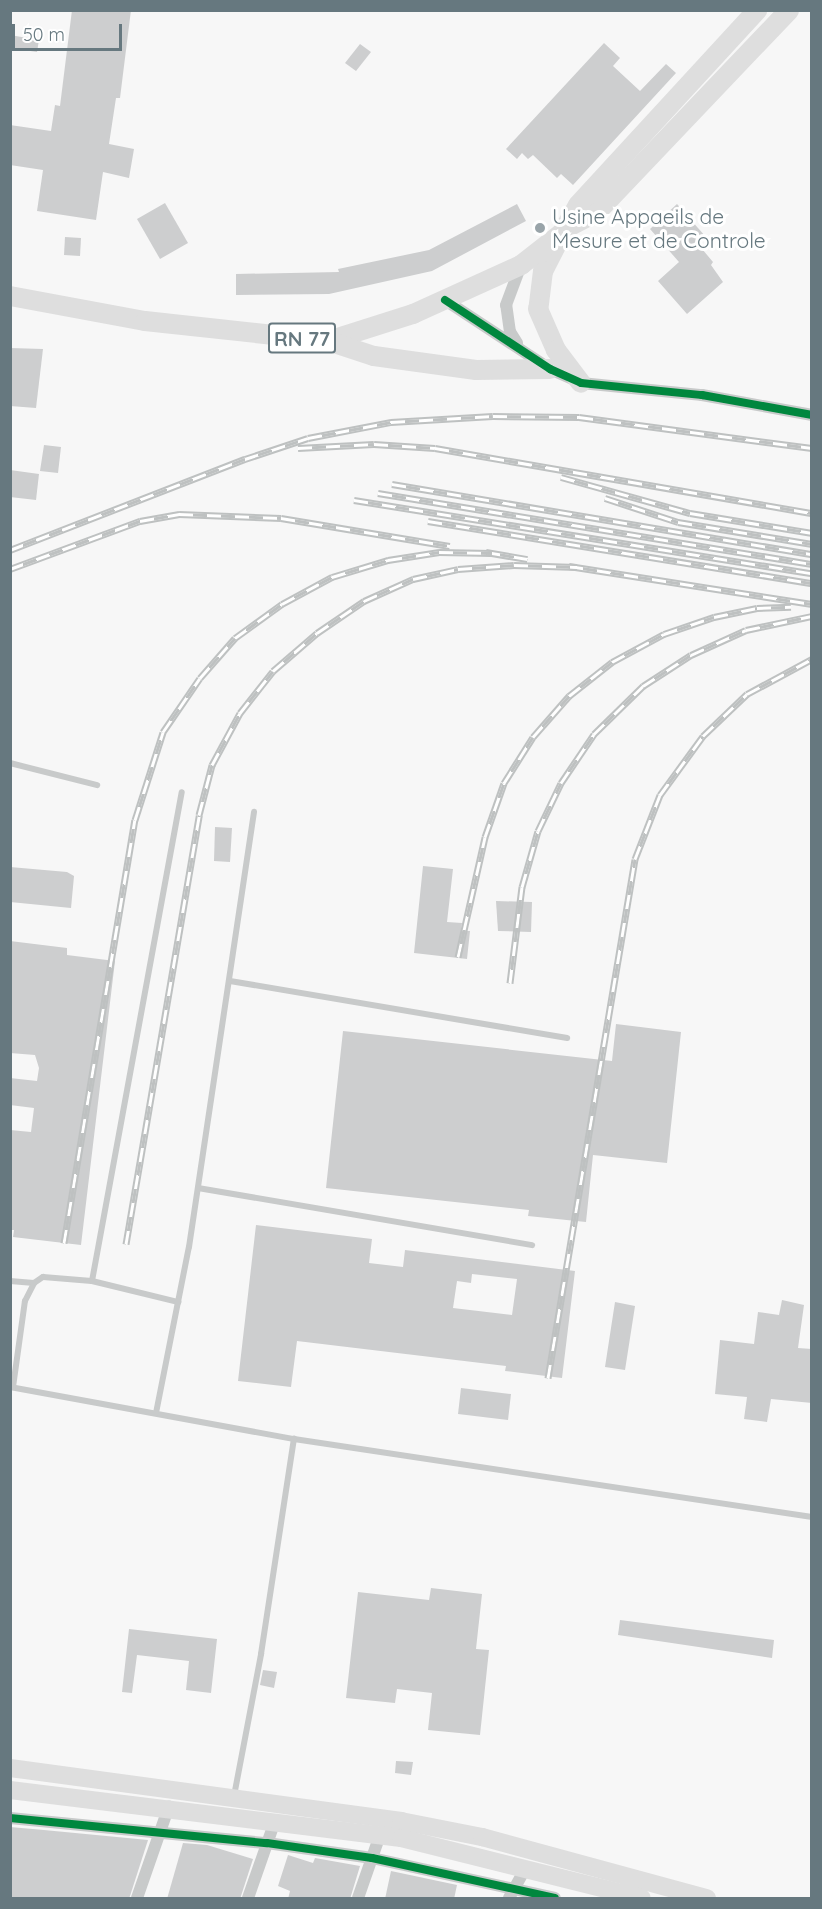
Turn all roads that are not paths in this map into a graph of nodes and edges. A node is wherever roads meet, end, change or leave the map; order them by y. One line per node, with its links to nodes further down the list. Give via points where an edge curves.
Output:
1 (789, 10): 3 (main road, RN 77)
2 (756, 11): 3 (main road); 4 (main road, RN 77, via 578,205)
3 (771, 29): 4 (main road, RN 77, via 596,213)
4 (565, 230): 5 (main road, RN 77); 11 (main road, via 543,270 538,309 556,350)
5 (521, 265): 7 (main road, RN 77); 9 (street, via 506,305 510,332)
6 (10, 296): 8 (main road, RN 77, via 145,321)
7 (445, 300): 8 (main road, RN 77); 9 (street)
8 (328, 341): 10 (main road, via 374,356 476,370)
9 (519, 345): 10 (street)
10 (550, 369): 11 (street)
11 (581, 383): 12 (street, via 702,395)
12 (812, 415)
13 (10, 763): 14 (lane)
14 (97, 785)
15 (182, 792): 22 (lane)
16 (254, 812): 17 (lane)
17 (230, 981): 18 (lane); 19 (lane)
18 (567, 1038)
19 (198, 1188): 20 (lane); 24 (lane)
20 (532, 1245)
21 (10, 1281): 23 (lane)
22 (92, 1281): 23 (lane, via 43,1277); 24 (lane)
23 (34, 1283): 25 (lane, via 25,1301)
24 (178, 1302): 26 (lane)
25 (12, 1387): 26 (lane)
26 (156, 1413): 27 (lane)
27 (294, 1439): 28 (lane); 31 (lane)
28 (812, 1517)
29 (10, 1768): 31 (main road)
30 (10, 1790): 32 (main road)
31 (234, 1797): 46 (main road, via 482,1837)
32 (169, 1806): 34 (main road); 35 (street)
33 (10, 1818): 35 (street)
34 (275, 1821): 36 (main road); 37 (street)
35 (161, 1832): 37 (street); 41 (street)
36 (381, 1835): 38 (street); 39 (main road)
37 (267, 1843): 38 (street); 42 (street)
38 (372, 1858): 40 (street); 43 (street)
39 (525, 1869): 40 (street); 45 (main road)
40 (512, 1893): 44 (street)
41 (137, 1899)
42 (248, 1899)
43 (358, 1899)
44 (555, 1899)
45 (642, 1899)
46 (707, 1899)

